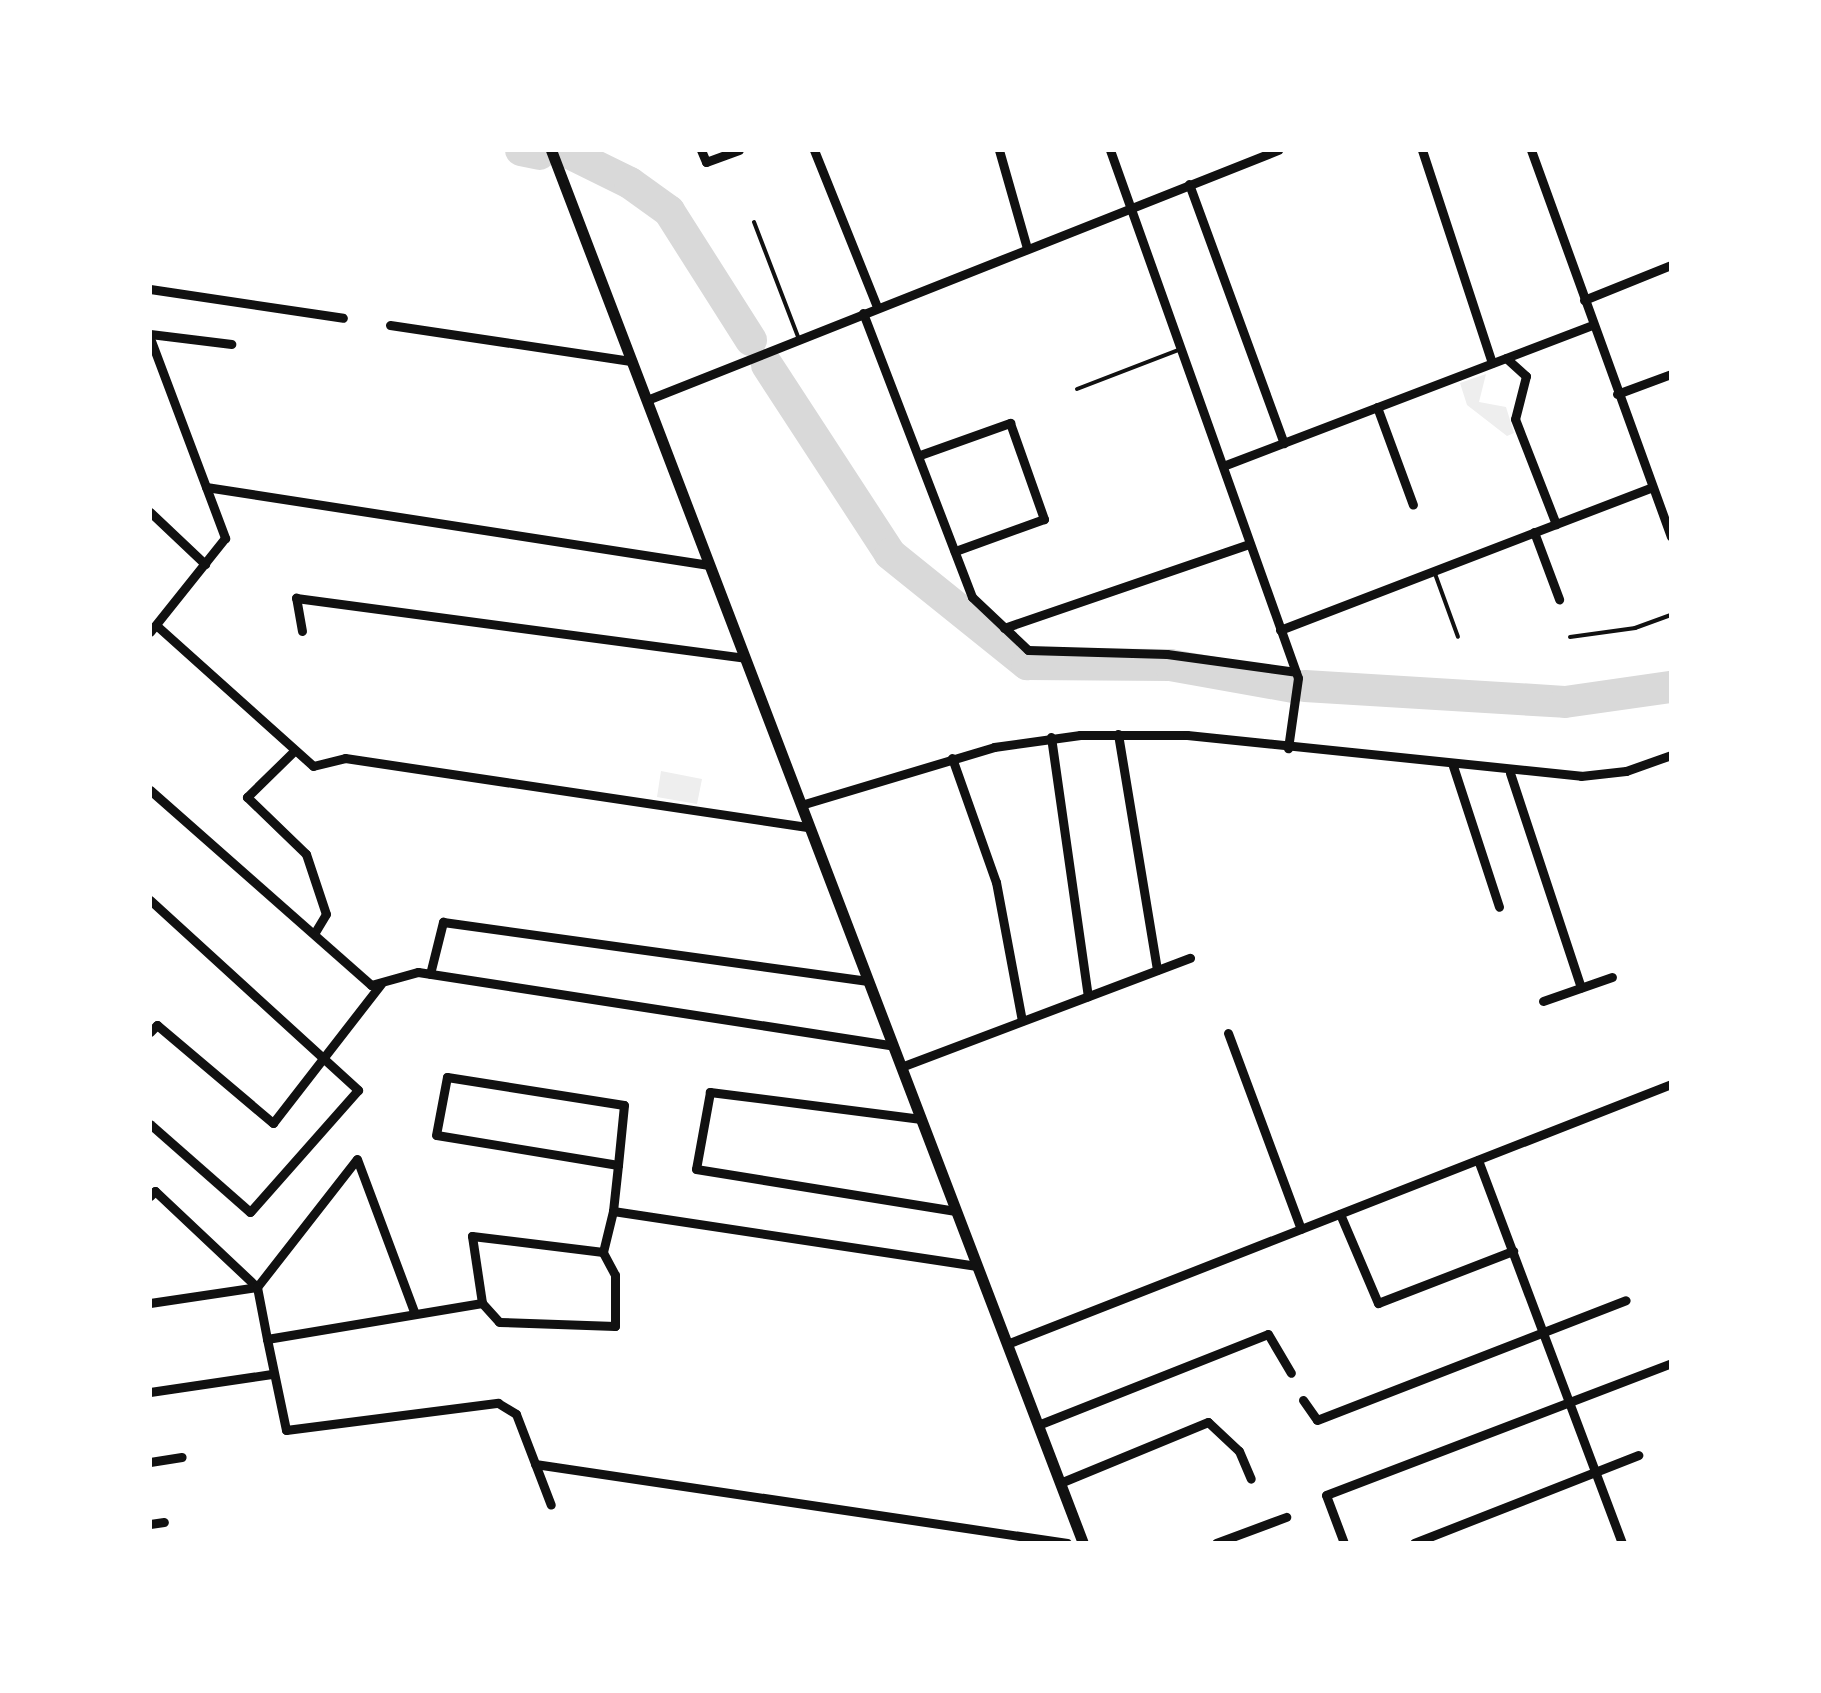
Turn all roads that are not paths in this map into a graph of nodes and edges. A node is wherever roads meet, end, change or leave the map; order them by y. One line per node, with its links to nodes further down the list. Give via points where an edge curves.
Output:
1 (551, 150): 27 (street)
2 (701, 150): 3 (street, via 706,162)
3 (739, 150)
4 (814, 150): 17 (street)
5 (1000, 150): 13 (street)
6 (1110, 150): 11 (street)
7 (1278, 150): 10 (street)
8 (1422, 150): 28 (street)
9 (1532, 150): 16 (street)
10 (1190, 184): 11 (street); 34 (street)
11 (1130, 208): 13 (street); 25 (street)
12 (754, 222): 23 (lane)
13 (1027, 248): 17 (street)
14 (1671, 265): 16 (street)
15 (150, 289): 19 (street)
16 (1584, 300): 20 (street)
17 (877, 308): 18 (street)
18 (863, 314): 23 (street); 35 (street)
19 (342, 318)
20 (1592, 325): 26 (street); 31 (street)
21 (390, 326): 27 (street)
22 (150, 336): 24 (street); 37 (street)
23 (799, 339): 32 (street)
24 (232, 344)
25 (1181, 349): 30 (lane); 36 (street)
26 (1506, 358): 28 (street); 41 (street, via 1526,376 1514,419)
27 (632, 361): 32 (street)
28 (1492, 363): 33 (street)
29 (1671, 374): 31 (street)
30 (1077, 388)
31 (1617, 394): 38 (street)
32 (646, 400): 47 (street)
33 (1376, 407): 34 (street); 39 (street)
34 (1284, 442): 36 (street)
35 (920, 456): 45 (street); 45 (street, via 1010,424 1044,519)
36 (1223, 466): 44 (street)
37 (206, 487): 46 (street, via 225,538); 47 (street)
38 (1649, 488): 41 (street); 43 (street)
39 (1414, 505)
40 (150, 512): 46 (street)
41 (1556, 524): 42 (street)
42 (1534, 532): 48 (street); 49 (street)
43 (1671, 535)
44 (1249, 544): 51 (street); 54 (street)
45 (955, 551): 51 (street, via 972,598)
46 (204, 564): 52 (street)
47 (709, 565): 57 (street)
48 (1434, 571): 54 (street); 56 (lane)
49 (1559, 599)
50 (1671, 615): 55 (lane, via 1635,628)
51 (1004, 628): 58 (street, via 1028,650 1167,654)
52 (153, 629): 62 (street)
53 (302, 630): 57 (street, via 296,598)
54 (1280, 630): 58 (street)
55 (1570, 637)
56 (1458, 638)
57 (745, 658): 68 (street)
58 (1296, 672): 61 (street)
59 (1118, 734): 60 (street); 61 (street); 74 (street)
60 (1051, 737): 64 (street); 80 (street)
61 (1288, 748): 65 (street)
62 (294, 751): 69 (street, via 313,766 344,758); 72 (street, via 247,797 306,854 326,914)
63 (1671, 756): 66 (street, via 1612,774)
64 (952, 758): 68 (street); 82 (street, via 996,882)
65 (1454, 766): 66 (street); 71 (street)
66 (1510, 773): 79 (street)
67 (150, 790): 72 (street)
68 (801, 805): 69 (street)
69 (809, 827): 77 (street)
70 (150, 900): 86 (street)
71 (1499, 908)
72 (315, 932): 78 (street, via 364,982)
73 (1190, 958): 74 (street)
74 (1157, 970): 80 (street)
75 (430, 974): 77 (street, via 443,922); 78 (street); 85 (street)
76 (1612, 978): 79 (street)
77 (868, 981): 85 (street)
78 (381, 984): 86 (street)
79 (1582, 988): 81 (street)
80 (1088, 996): 82 (street)
81 (1543, 1001)
82 (1022, 1021): 87 (street)
83 (150, 1032): 86 (street, via 157,1024 273,1124)
84 (1228, 1033): 97 (street)
85 (892, 1044): 87 (street)
86 (325, 1060): 90 (street, via 358,1090 250,1212)
87 (901, 1067): 89 (street)
88 (1671, 1084): 91 (street)
89 (921, 1119): 95 (street); 95 (street, via 710,1092 696,1169)
90 (150, 1124)
91 (1478, 1160): 96 (street); 98 (street)
92 (618, 1165): 92 (street, via 624,1105 448,1077 436,1135); 94 (street)
93 (150, 1196): 101 (street, via 155,1191)
94 (613, 1211): 99 (street); 100 (street)
95 (956, 1211): 100 (street)
96 (1340, 1214): 97 (street); 98 (street, via 1378,1303)
97 (1301, 1229): 108 (street)
98 (1513, 1251): 106 (street)
99 (603, 1252): 104 (street, via 472,1236); 104 (street, via 615,1275 614,1326 499,1322)
100 (977, 1266): 108 (street)
101 (258, 1287): 103 (street); 105 (street, via 357,1159); 107 (street)
102 (1626, 1300): 106 (street)
103 (150, 1303)
104 (482, 1303): 105 (street)
105 (415, 1314): 107 (street)
106 (1544, 1332): 113 (street, via 1317,1420); 114 (street)
107 (267, 1339): 110 (street)
108 (1007, 1344): 115 (street)
109 (1671, 1364): 114 (street)
110 (272, 1374): 112 (street); 119 (street, via 281,1422 292,1432 498,1402 516,1414)
111 (1291, 1374): 115 (street, via 1268,1334)
112 (150, 1392)
113 (1303, 1400)
114 (1571, 1401): 120 (street); 130 (street, via 1326,1495)
115 (1038, 1426): 122 (street)
116 (1638, 1454): 120 (street)
117 (182, 1457): 118 (street)
118 (150, 1462)
119 (535, 1464): 123 (street); 127 (street)
120 (1600, 1470): 131 (street); 132 (street)
121 (1251, 1479): 122 (street, via 1239,1452 1208,1422)
122 (1060, 1483): 128 (street)
123 (551, 1505)
124 (1286, 1517): 129 (street)
125 (164, 1522): 126 (street)
126 (150, 1524)
127 (1067, 1543)
128 (1083, 1543)
129 (1216, 1543)
130 (1344, 1543)
131 (1414, 1543)
132 (1622, 1543)

